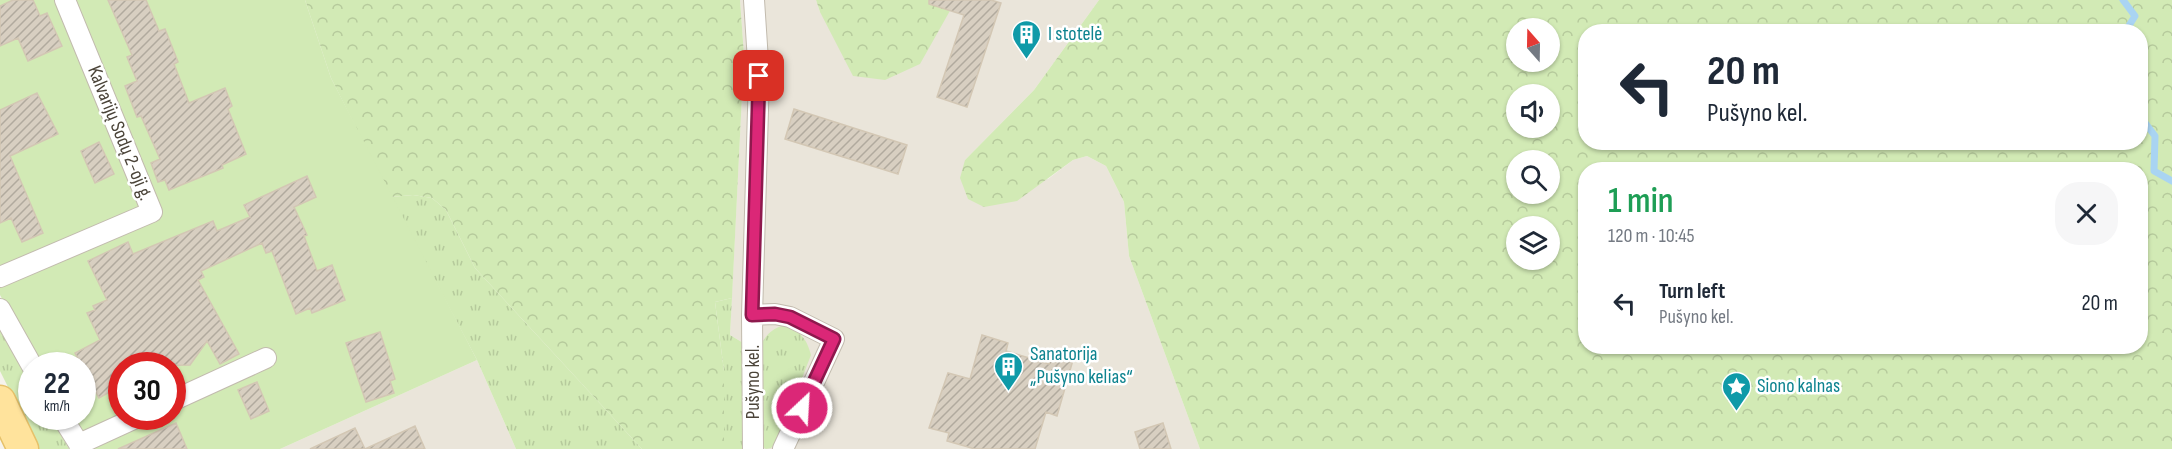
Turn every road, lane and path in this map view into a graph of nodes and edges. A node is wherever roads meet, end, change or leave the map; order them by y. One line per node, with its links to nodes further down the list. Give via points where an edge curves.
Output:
1 (65, 0): 3 (street, Kalvarijų Sodų 2-oji g., via 152,212)
2 (754, 0): 5 (street, Pušyno kel., via 759,76)
3 (0, 277)
4 (0, 309): 6 (street)
5 (752, 315): 14 (street, Pušyno kel.); 15 (street, Pušyno kel., via 790,317 834,339)
6 (24, 352)
7 (266, 358): 8 (street)
8 (186, 395)
9 (0, 401): 12 (main road)
10 (70, 430): 13 (street)
11 (113, 430): 13 (street)
12 (13, 441)
13 (80, 447)
14 (753, 449)
15 (783, 449)

